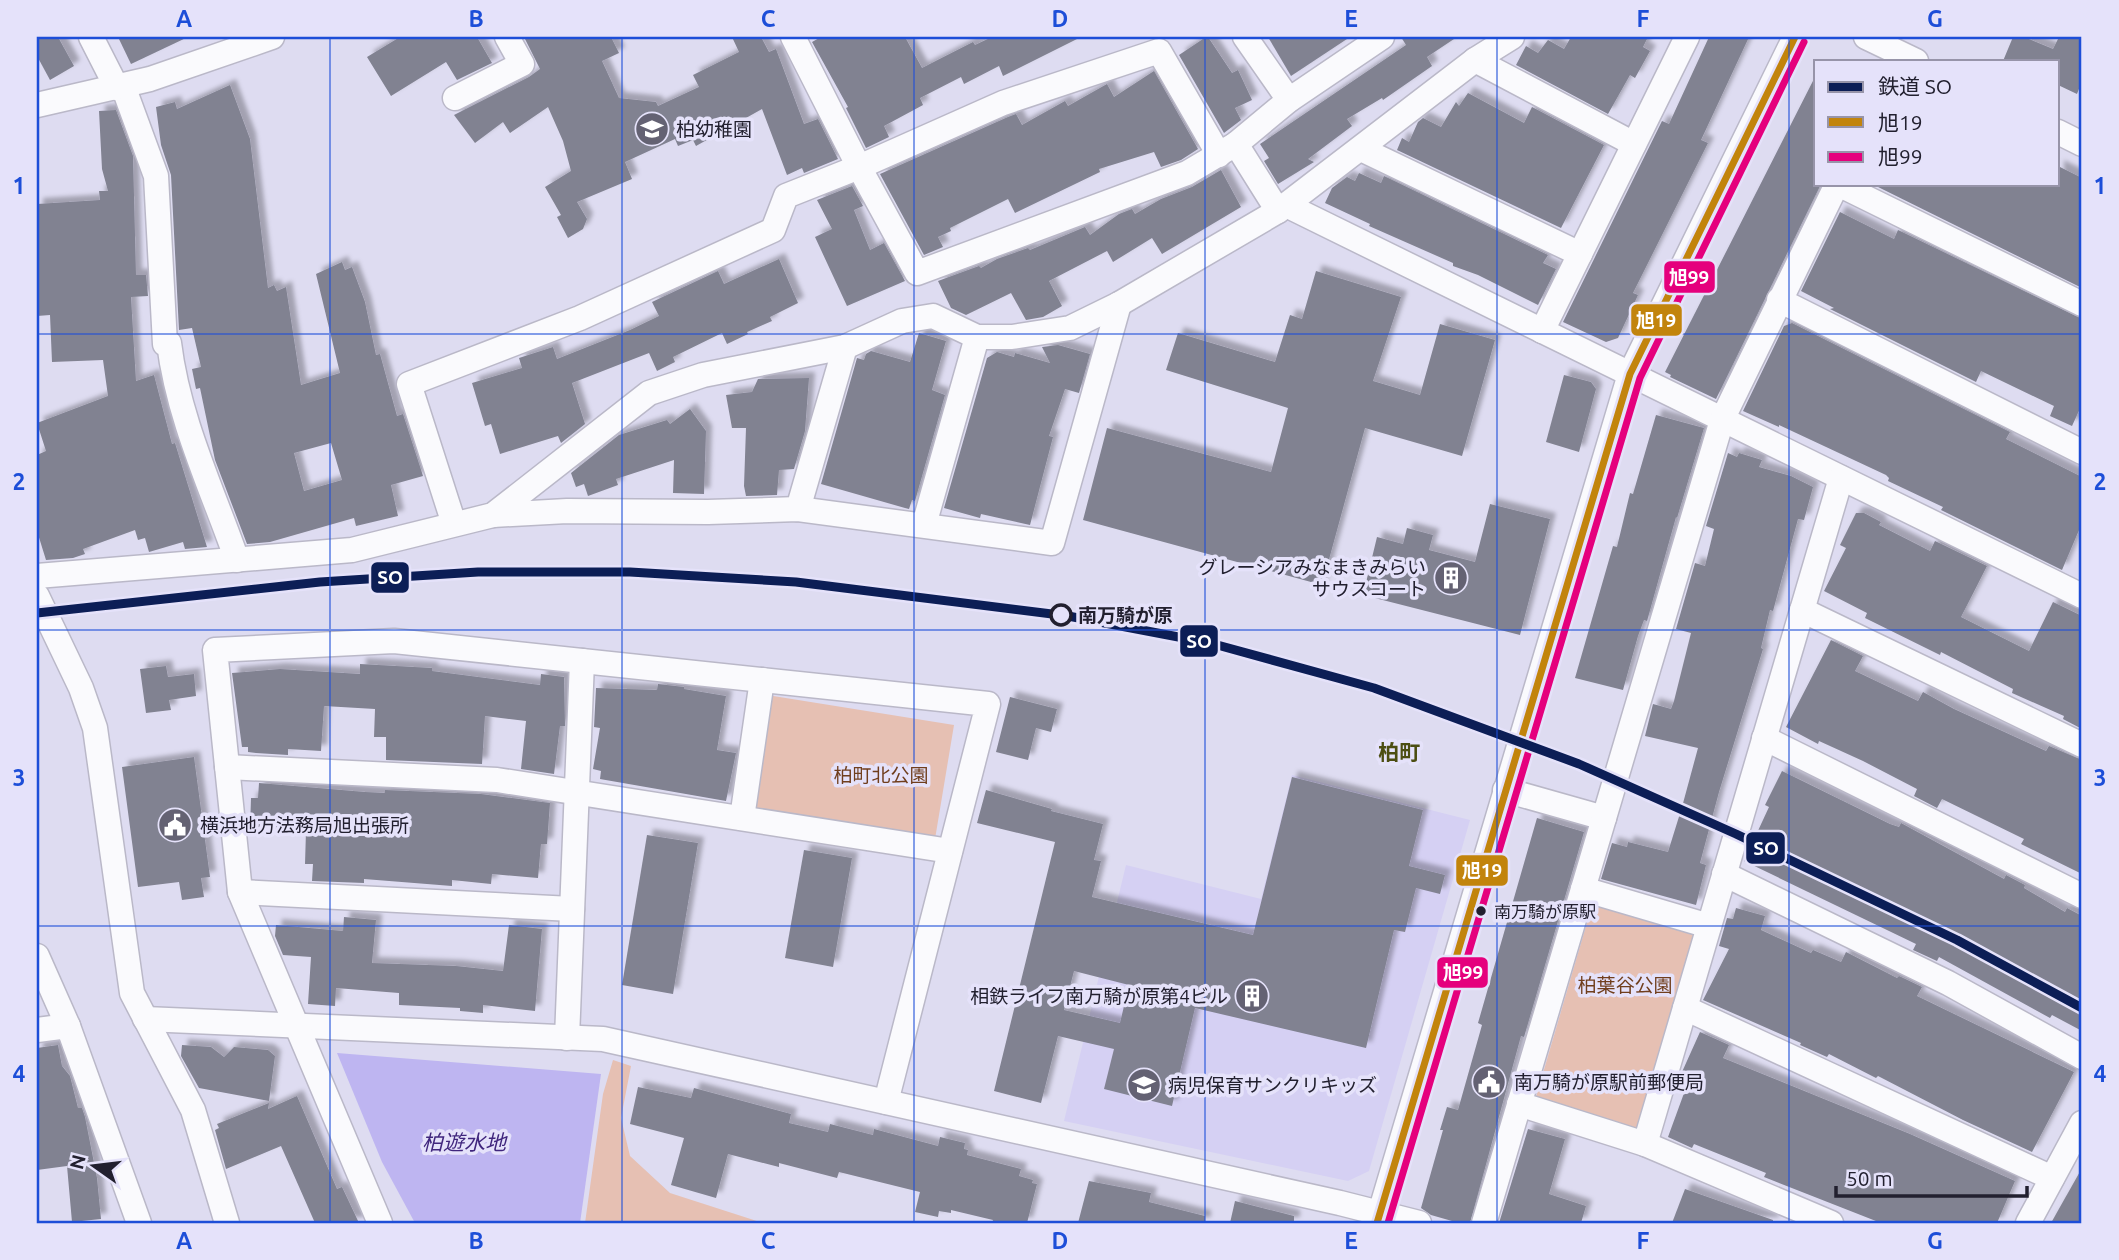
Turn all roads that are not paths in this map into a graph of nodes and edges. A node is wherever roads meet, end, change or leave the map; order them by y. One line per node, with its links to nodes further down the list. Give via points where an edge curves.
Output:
1 (92, 37): 14 (street)
2 (272, 37): 11 (street)
3 (507, 37): 15 (street, via 522,64)
4 (793, 37): 23 (street)
5 (1245, 37): 16 (street)
6 (1382, 37): 16 (street)
7 (1512, 37): 13 (street)
8 (1687, 37): 19 (street)
9 (1795, 37): 34 (street)
10 (1866, 37): 12 (street)
11 (218, 46): 14 (street)
12 (1905, 59)
13 (1475, 60): 19 (street); 21 (street)
14 (120, 87): 17 (street); 42 (street, via 156,176 164,344 169,343 173,379)
15 (455, 98)
16 (1289, 100): 22 (street)
17 (37, 104)
18 (2060, 133): 20 (street)
19 (1634, 144): 27 (street)
20 (2082, 144)
21 (1361, 149): 26 (street); 27 (street)
22 (1228, 150): 23 (street, via 1159,46 1003,103); 23 (street, via 1186,173 916,273); 26 (street)
23 (859, 167): 40 (street, via 786,196 773,230 580,318 409,384)
24 (1837, 186): 28 (street)
25 (1842, 186): 30 (street)
26 (1282, 208): 29 (street); 31 (street)
27 (1580, 254): 31 (street)
28 (1779, 300): 35 (street); 36 (street)
29 (1119, 304): 32 (street, via 1070,328); 41 (street, via 1052,542)
30 (2082, 304)
31 (1542, 331): 34 (street)
32 (977, 337): 33 (street, via 933,316 902,321); 41 (street)
33 (845, 347): 38 (street); 39 (street, via 703,375 649,393)
34 (1630, 374): 35 (street); 52 (street)
35 (1722, 420): 37 (street); 55 (street)
36 (2082, 452)
37 (1841, 478): 44 (street); 46 (street)
38 (798, 509): 39 (street); 41 (street)
39 (493, 515): 40 (street)
40 (454, 524): 42 (street, via 352,550)
41 (924, 525)
42 (237, 560): 43 (street)
43 (37, 576)
44 (2082, 596)
45 (37, 597): 65 (street, via 81,688 94,728 132,993)
46 (1802, 610): 49 (street); 50 (street)
47 (582, 661): 48 (street); 51 (street, via 394,641 215,650); 53 (street)
48 (762, 680): 54 (street); 56 (street, via 988,704)
49 (1764, 738): 57 (street); 60 (street)
50 (2082, 745)
51 (227, 767): 53 (street, via 497,780); 59 (street)
52 (1505, 790): 55 (street); 76 (street)
53 (577, 794): 54 (street); 61 (street)
54 (742, 818): 56 (street)
55 (1604, 818): 58 (street)
56 (950, 851): 71 (street)
57 (1724, 874): 62 (street); 70 (street, via 1948,983)
58 (1583, 889): 62 (street); 72 (street)
59 (240, 892): 61 (street); 66 (street)
60 (2082, 896)
61 (572, 909): 69 (street)
62 (1709, 926): 64 (street)
63 (37, 956): 67 (street)
64 (1685, 1008): 74 (street); 75 (street)
65 (145, 1019): 66 (street); 78 (street, via 193,1110)
66 (295, 1024): 69 (street); 79 (street)
67 (68, 1026): 68 (street); 77 (street)
68 (37, 1030)
69 (567, 1038): 71 (street, via 603,1040)
70 (2082, 1057)
71 (887, 1102): 76 (street)
72 (1519, 1104): 74 (street); 81 (street)
73 (2082, 1123): 75 (street)
74 (1645, 1144): 82 (street)
75 (2052, 1178): 83 (street)
76 (1378, 1218): 80 (street)
77 (139, 1223)
78 (227, 1223)
79 (380, 1223)
80 (1419, 1223)
81 (1484, 1223)
82 (1831, 1223)
83 (2028, 1223)

